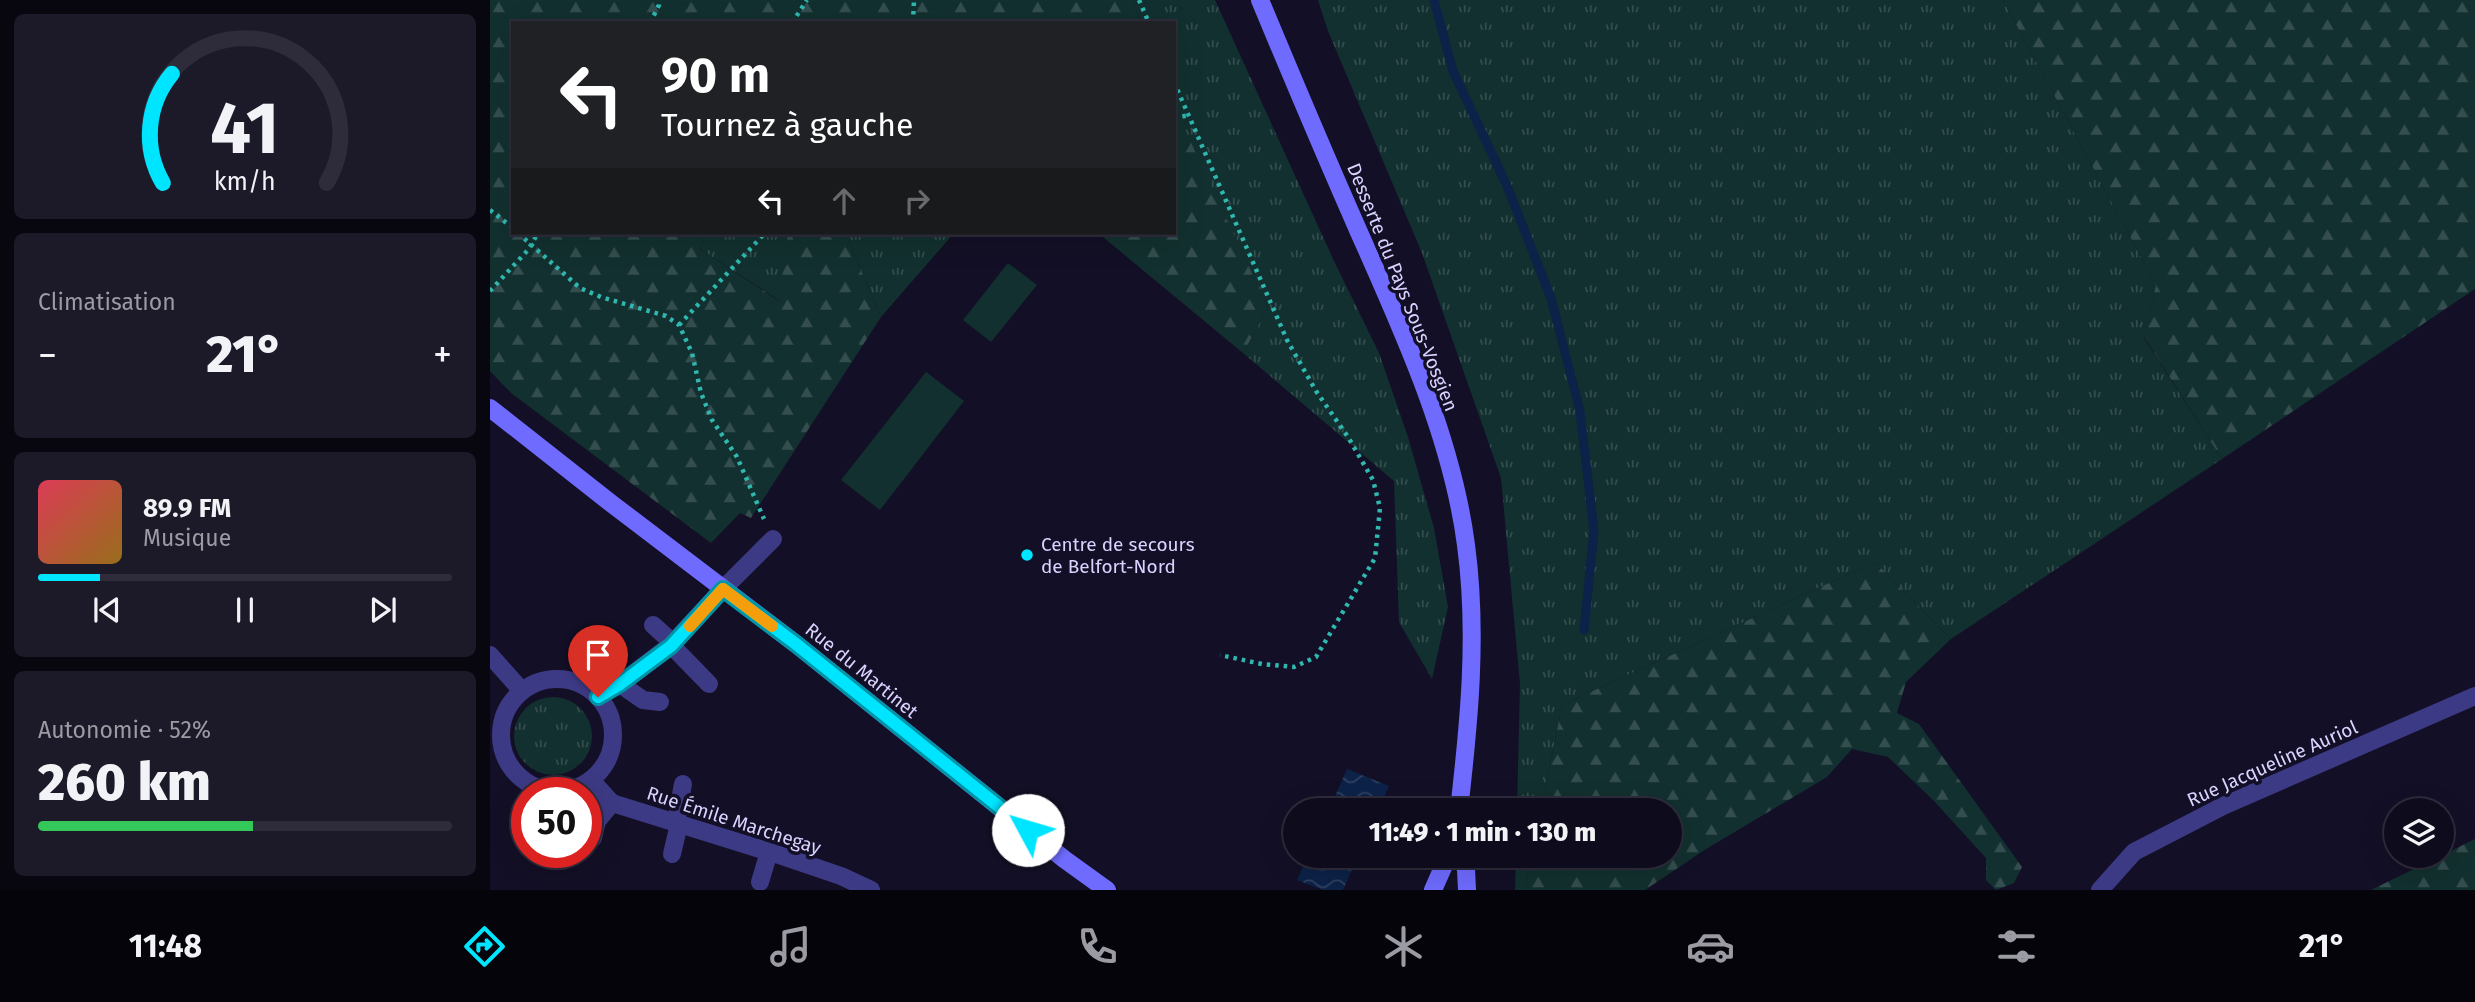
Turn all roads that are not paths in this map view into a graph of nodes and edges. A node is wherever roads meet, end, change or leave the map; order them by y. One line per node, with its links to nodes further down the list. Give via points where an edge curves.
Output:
1 (1260, 0): 18 (main road, Desserte du Pays Sous-Vosgien, via 1392,307 1430,403 1452,476 1466,545 1472,633 1470,712)
2 (490, 408): 4 (main road, Rue du Martinet)
3 (773, 539): 4 (street)
4 (723, 589): 6 (street); 28 (main road, Rue du Martinet)
5 (653, 625): 6 (street)
6 (672, 644): 8 (street); 9 (street)
7 (490, 655): 10 (street)
8 (620, 684): 12 (street); 13 (street, via 643,700)
9 (709, 684)
10 (522, 691): 12 (street, via 536,683 561,680 585,687); 14 (street, via 509,705 501,743 507,762)
11 (2475, 696): 31 (street, Rue Jacqueline Auriol, via 2223,806 2134,852)
12 (598, 697): 15 (street, via 613,731 604,766)
13 (660, 702)
14 (519, 777)
15 (594, 777)
16 (683, 784): 21 (street)
17 (602, 792): 19 (street)
18 (1460, 798)
19 (612, 803): 20 (street); 21 (street, Rue Émile Marchegay)
20 (602, 815)
21 (677, 823): 22 (street, Rue Émile Marchegay); 23 (street)
22 (769, 852): 26 (street); 27 (street, Rue Émile Marchegay)
23 (671, 854)
24 (1443, 868): 29 (main road)
25 (1466, 868): 30 (main road)
26 (760, 882)
27 (872, 890)
28 (1107, 890)
29 (1433, 890)
30 (1467, 890)
31 (2100, 890)

